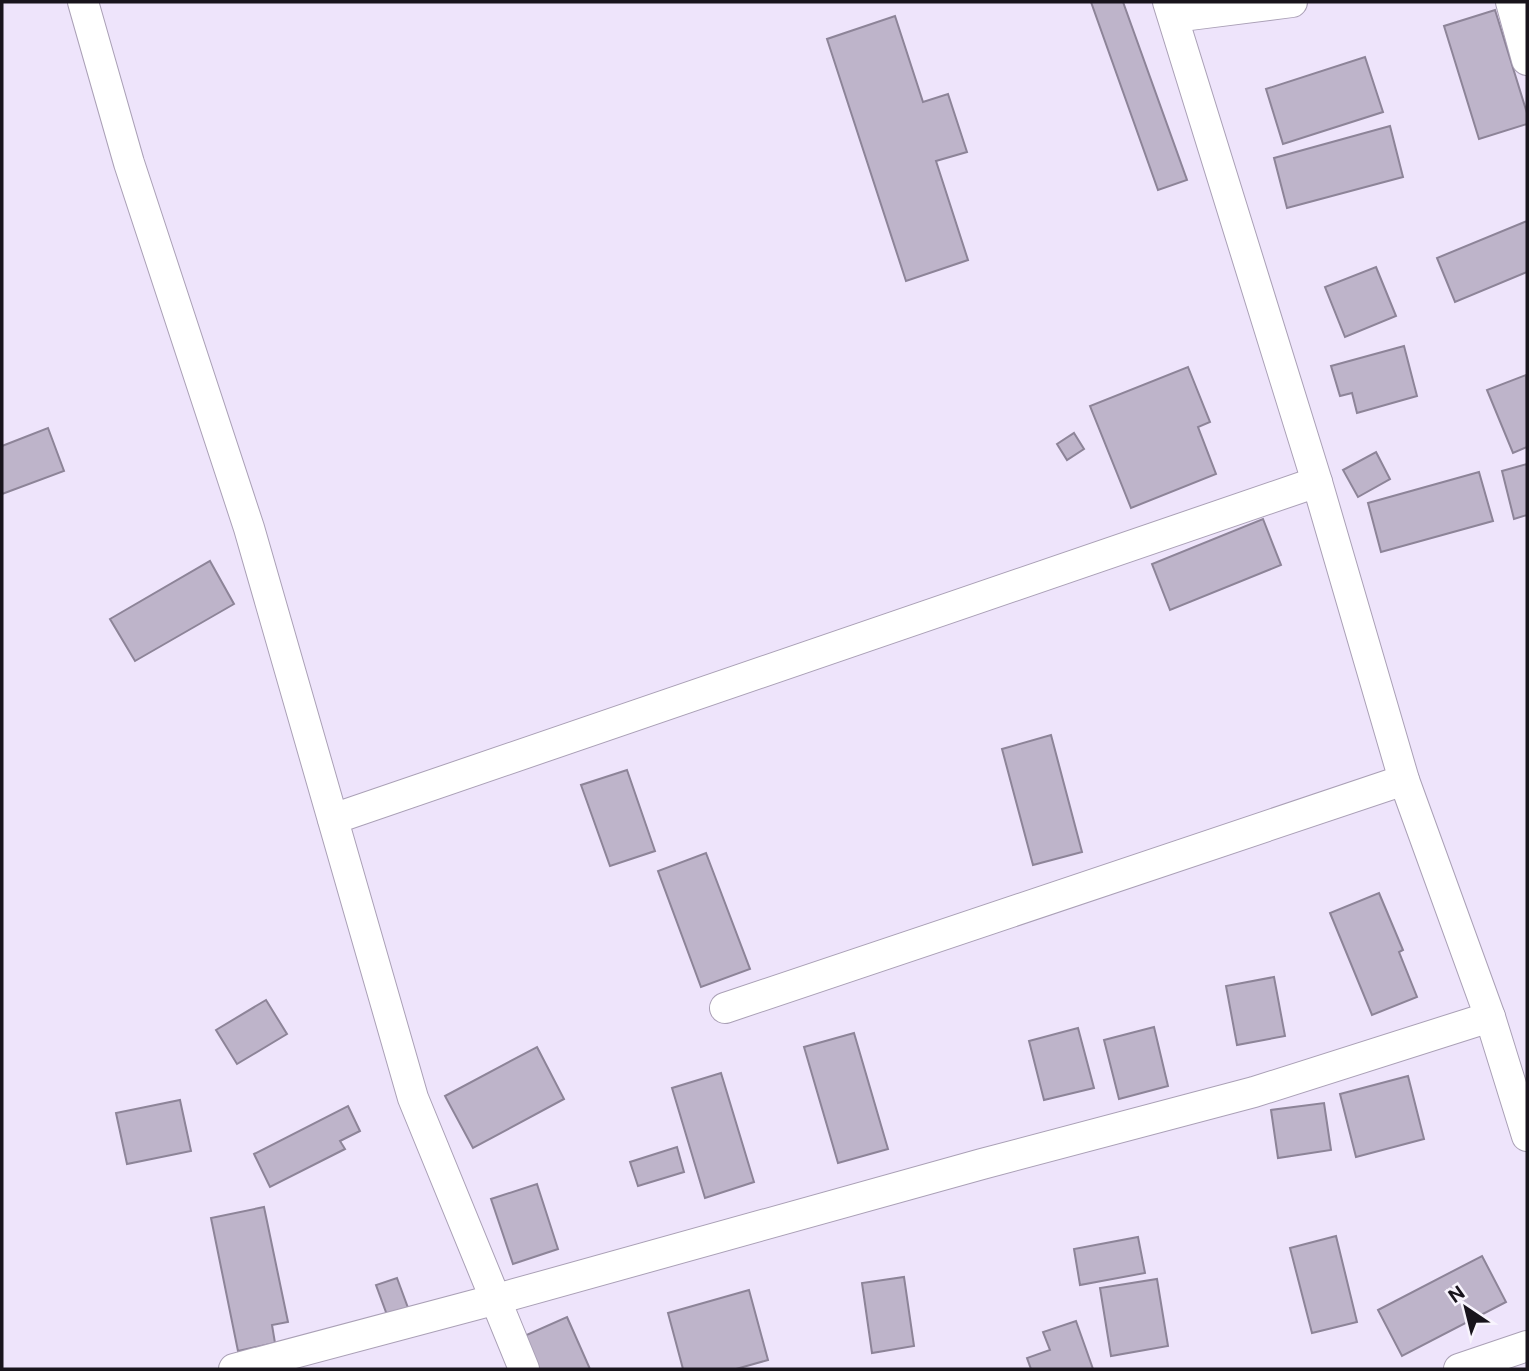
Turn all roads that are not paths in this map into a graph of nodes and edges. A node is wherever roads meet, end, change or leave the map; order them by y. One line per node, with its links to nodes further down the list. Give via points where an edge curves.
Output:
1 (83, 2): 8 (street, via 129,163 249,528)
2 (1292, 2): 4 (street)
3 (1511, 2): 5 (street)
4 (1171, 9): 6 (street)
5 (1527, 60)
6 (1317, 482): 7 (street); 8 (street)
7 (1404, 780): 9 (street); 10 (street)
8 (334, 819): 12 (street, via 413,1098)
9 (725, 1008)
10 (1490, 1017): 11 (street); 12 (street, via 1254,1091)
11 (1527, 1136)
12 (496, 1299): 14 (street); 15 (street)
13 (1527, 1346): 16 (street)
14 (234, 1369)
15 (524, 1369)
16 (1459, 1369)

